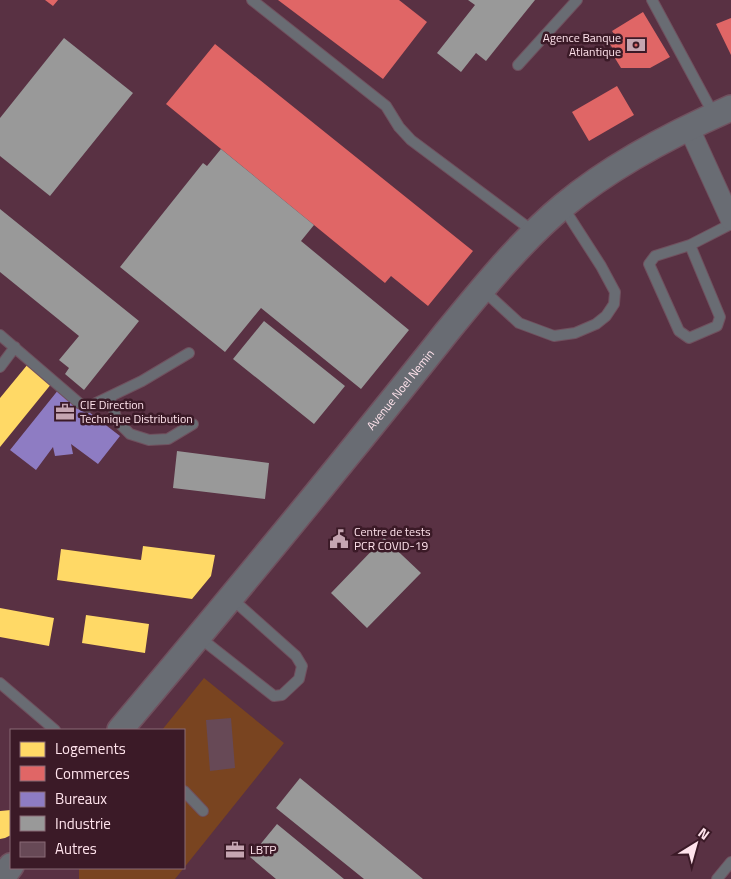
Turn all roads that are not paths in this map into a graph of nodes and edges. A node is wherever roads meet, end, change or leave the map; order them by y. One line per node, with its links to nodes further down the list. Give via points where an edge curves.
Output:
1 (252, 0): 10 (lane, via 386,106 399,128 411,140)
2 (577, 0): 4 (lane)
3 (652, 0): 5 (lane)
4 (518, 65)
5 (722, 112): 6 (street, Avenue Noel Nemin)
6 (689, 128): 7 (street, Avenue Noel Nemin, via 636,156); 8 (street)
7 (563, 206): 10 (street, Avenue Noel Nemin); 12 (lane, via 615,292 614,304 606,316 575,333 554,336 519,323)
8 (731, 220)
9 (731, 224): 11 (lane)
10 (535, 233): 12 (street, Avenue Noel Nemin)
11 (690, 245): 11 (lane, via 655,256 649,264 679,331 689,338 717,326 720,317)
12 (482, 289): 19 (street, Avenue Noel Nemin)
13 (0, 335): 14 (lane)
14 (15, 347): 16 (lane); 17 (lane, via 84,406)
15 (189, 354): 17 (lane)
16 (0, 366)
17 (110, 397): 18 (lane, via 117,421 130,434 149,440 168,439)
18 (193, 424)
19 (231, 598): 20 (street, Avenue Noel Nemin); 20 (lane, via 296,656 302,666 299,680 282,696 274,696)
20 (199, 637): 23 (street, Avenue Noel Nemin)
21 (0, 683): 22 (lane)
22 (54, 729)
23 (121, 729)
24 (185, 792): 25 (lane)
25 (203, 811)
26 (731, 862): 29 (lane)
27 (10, 867): 28 (street)
28 (0, 879)
29 (717, 879)

